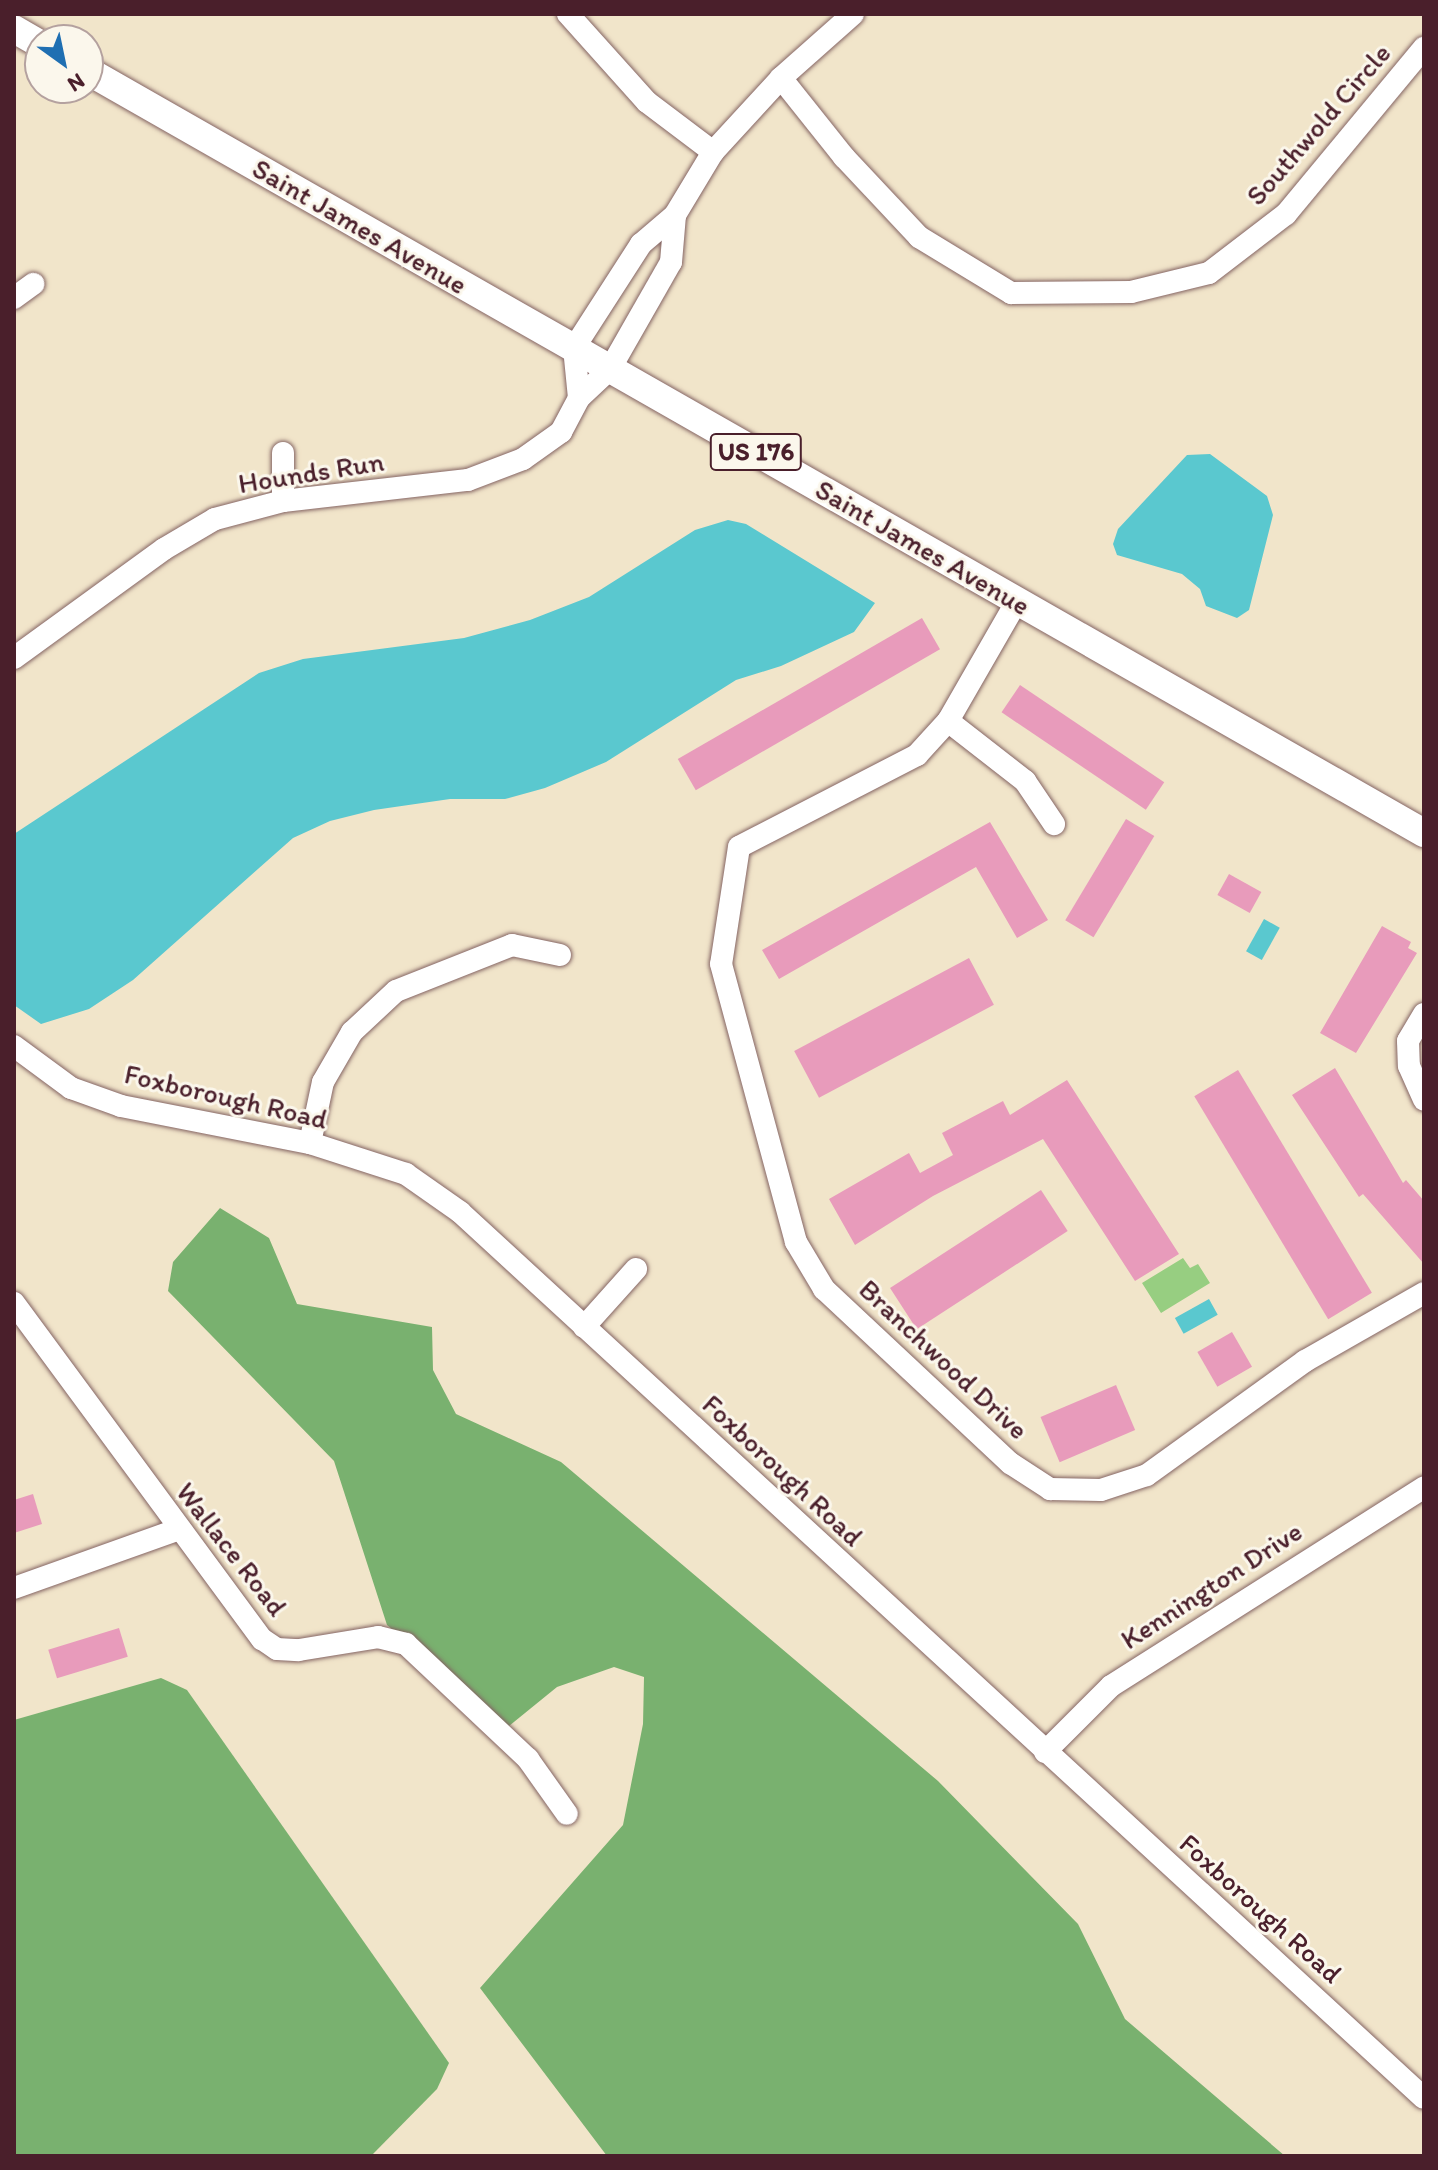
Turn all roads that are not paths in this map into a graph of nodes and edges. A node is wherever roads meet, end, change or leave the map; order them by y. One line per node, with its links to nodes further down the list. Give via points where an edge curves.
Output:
1 (568, 14): 6 (street, via 647,102)
2 (853, 14): 4 (street)
3 (1424, 48): 4 (street, Southwold Circle, via 1286,214 1209,273 1131,292 1011,293 919,237 844,157)
4 (781, 78): 6 (street)
5 (104, 80): 10 (main road, Saint James Avenue / US 176)
6 (713, 152): 7 (street)
7 (675, 215): 10 (street, via 641,244); 11 (street, Hounds Run, via 671,262)
8 (33, 284): 9 (street)
9 (14, 298)
10 (574, 348): 11 (main road, Saint James Avenue / US 176); 12 (street)
11 (610, 369): 12 (street, Hounds Run); 15 (main road, Saint James Avenue / US 176)
12 (579, 398): 14 (street, Hounds Run, via 561,432 523,459 468,480)
13 (283, 453): 14 (street)
14 (283, 501): 16 (street, Hounds Run, via 215,519 164,549)
15 (1017, 601): 17 (street); 19 (main road, Saint James Avenue / US 176)
16 (14, 658)
17 (948, 721): 18 (street, via 1025,781); 26 (street, Branchwood Drive, via 917,755 739,847 721,964 796,1242 824,1289 1010,1463 1050,1489 1101,1490 1147,1475 1305,1361)
18 (1054, 824)
19 (1424, 833)
20 (560, 955): 24 (street, via 512,945 396,991 352,1032 323,1082)
21 (1424, 1014): 23 (street, via 1408,1041 1409,1066)
22 (16, 1055): 24 (street, Foxborough Road, via 71,1088 121,1106)
23 (1424, 1100)
24 (310, 1143): 28 (street, Foxborough Road, via 406,1174 460,1212)
25 (636, 1269): 28 (street)
26 (1424, 1293)
27 (14, 1303): 30 (street, Wallace Road)
28 (584, 1327): 32 (street, Foxborough Road)
29 (1424, 1487): 32 (street, Kennington Drive, via 1111,1686)
30 (177, 1530): 31 (street); 33 (street, Wallace Road, via 262,1639 277,1649 378,1637 406,1644 528,1759)
31 (14, 1588)
32 (1045, 1752): 34 (street, Foxborough Road)
33 (567, 1814)
34 (1424, 2098)

